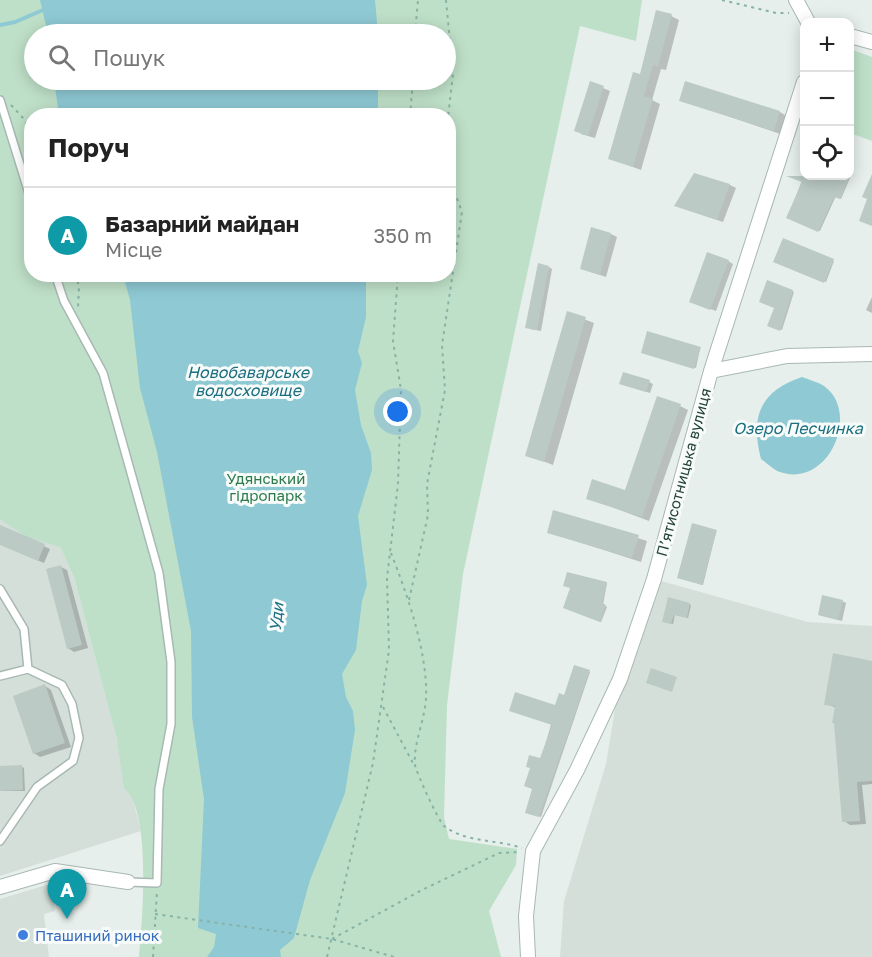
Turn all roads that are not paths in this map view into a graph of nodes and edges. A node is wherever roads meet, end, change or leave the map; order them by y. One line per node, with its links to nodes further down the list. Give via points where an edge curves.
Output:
1 (854, 37): 2 (street)
2 (872, 42)
3 (800, 93): 8 (street, П’ятисотницька вулиця)
4 (0, 99): 5 (lane)
5 (24, 177)
6 (58, 282): 13 (lane, via 103,374 159,573 171,662 171,724 159,789 157,883)
7 (872, 354): 8 (street, via 787,356)
8 (711, 371): 15 (street, П’ятисотницька вулиця, via 654,579 620,679 533,851 526,916)
9 (0, 589): 10 (lane, via 24,629)
10 (28, 669): 11 (lane); 12 (lane, via 62,685 72,704 80,738 73,761 38,788)
11 (0, 676)
12 (0, 841)
13 (128, 882): 14 (street, via 55,871)
14 (0, 887)
15 (528, 957)

